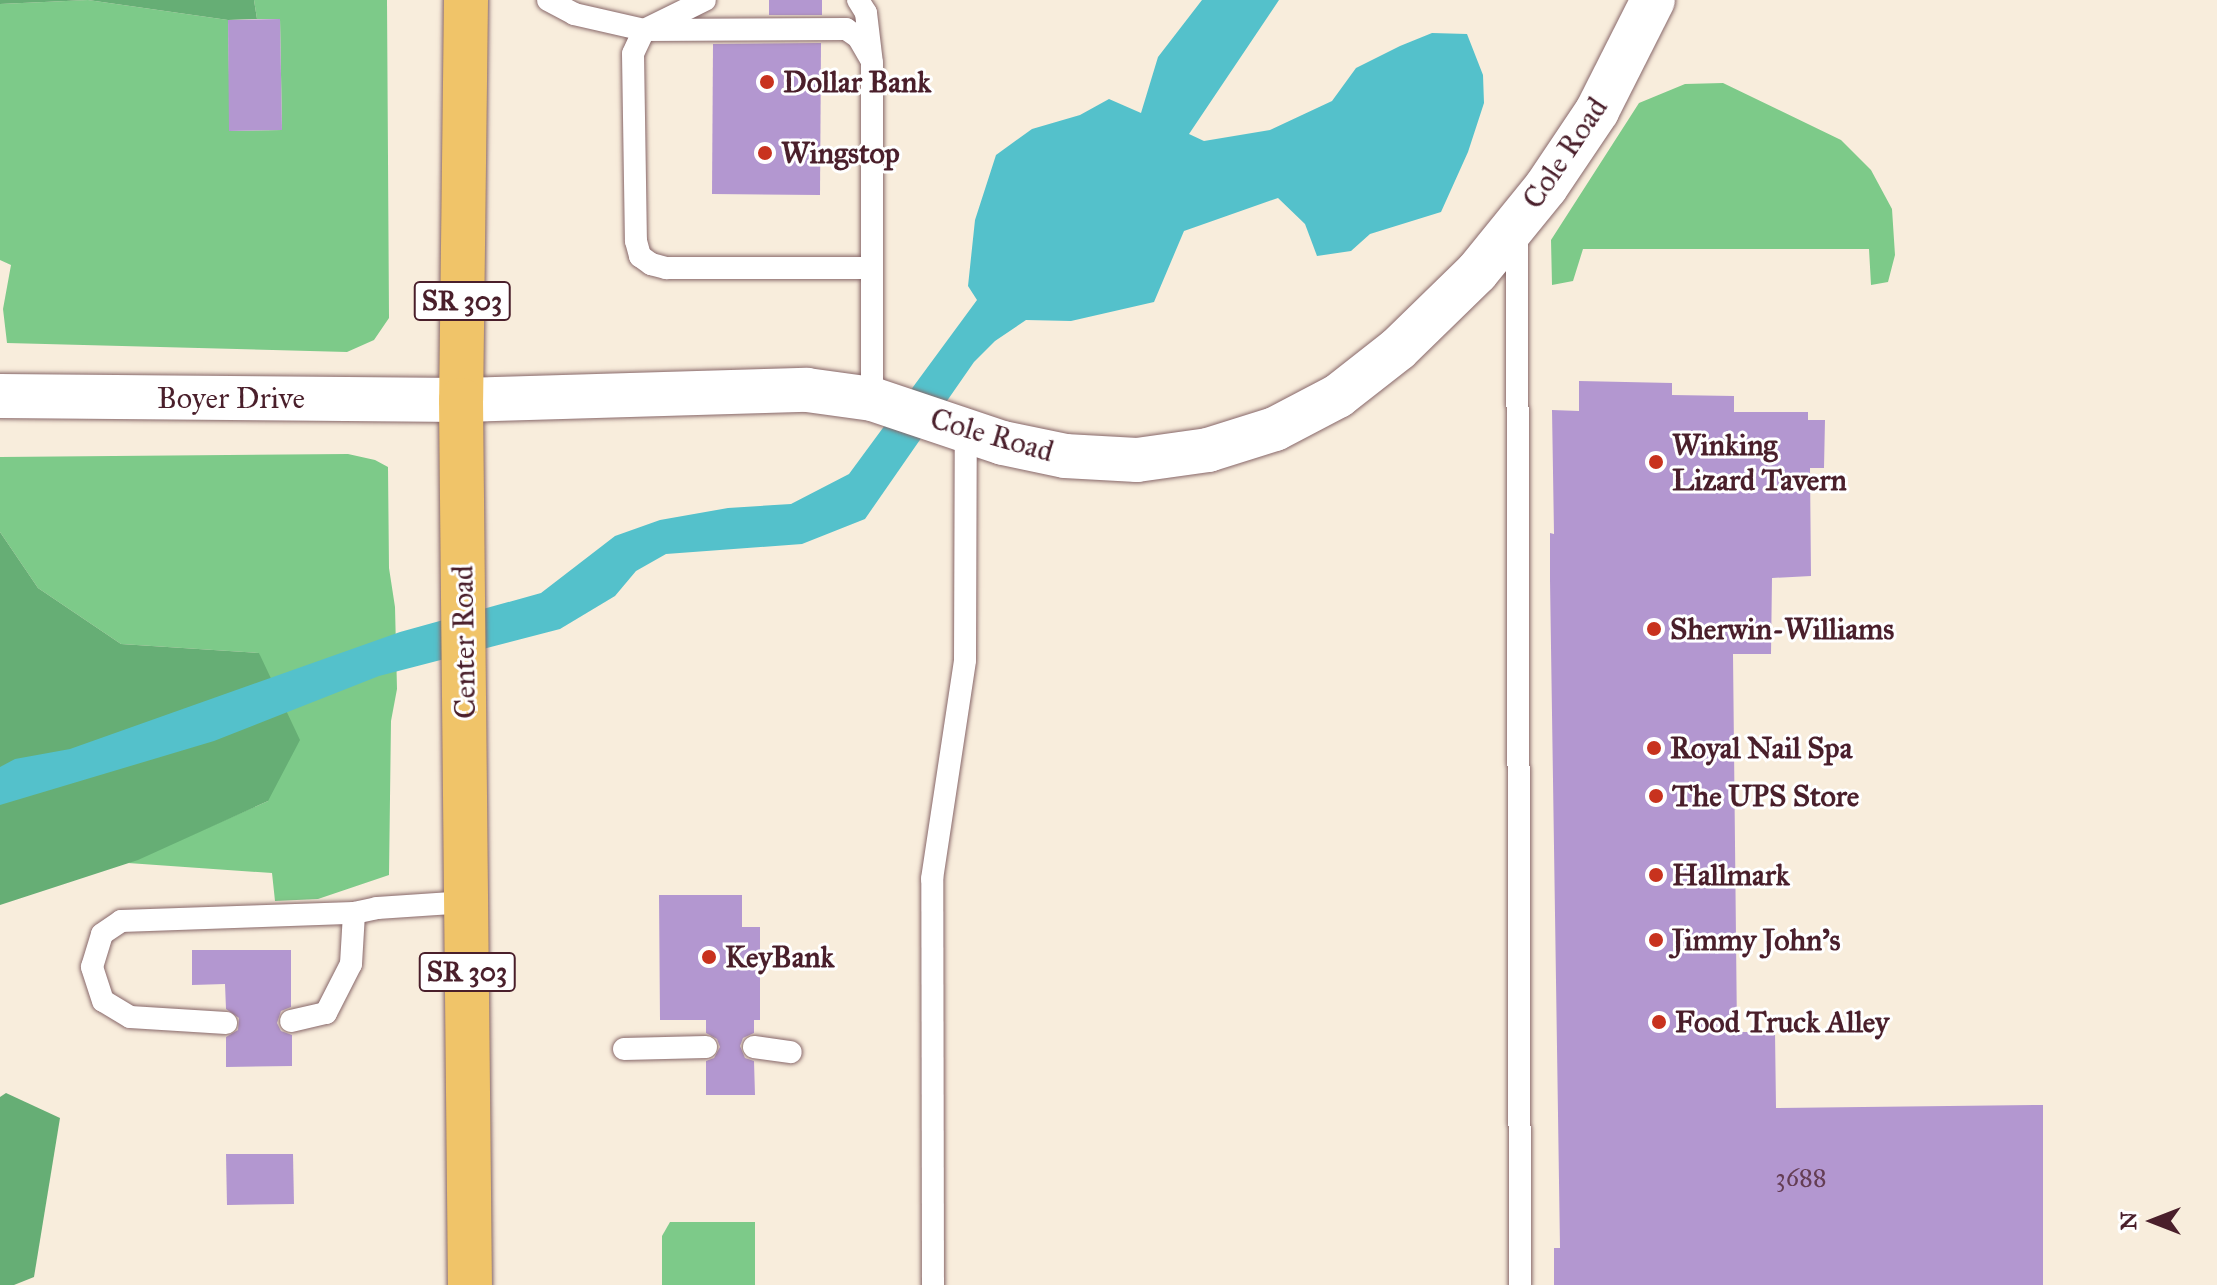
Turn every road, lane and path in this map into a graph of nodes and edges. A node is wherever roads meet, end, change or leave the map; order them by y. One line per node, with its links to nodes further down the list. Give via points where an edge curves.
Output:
1 (466, 0): 11 (main road, Center Road / SR 303)
2 (548, 0): 6 (lane, via 574,14)
3 (705, 0): 6 (lane)
4 (858, 0): 7 (lane, via 866,13)
5 (1653, 0): 8 (street, Cole Road, via 1597,111)
6 (644, 30): 7 (lane, via 830,26 858,37); 9 (lane, via 633,54 640,256 666,268)
7 (872, 63): 9 (lane)
8 (1517, 222): 13 (street, Cole Road, via 1477,272 1398,349 1338,396 1275,429 1208,450 1137,460 1065,456 1003,443); 24 (lane)
9 (871, 268): 12 (lane)
10 (0, 396): 11 (street, Boyer Drive)
11 (461, 400): 12 (street, Cole Road, via 807,390); 14 (main road, Center Road / SR 303)
12 (884, 402): 13 (street, Cole Road)
13 (953, 425): 23 (lane, via 965,660 932,879)
14 (467, 902): 15 (lane); 22 (main road, Center Road / SR 303)
15 (354, 913): 16 (lane, via 351,964 326,1013); 17 (lane, via 121,921 102,934 92,967 103,1001 130,1017)
16 (291, 1021)
17 (226, 1023)
18 (706, 1047): 20 (lane)
19 (754, 1047): 21 (lane)
20 (624, 1049)
21 (791, 1052)
22 (470, 1285)
23 (933, 1285)
24 (1520, 1285)

